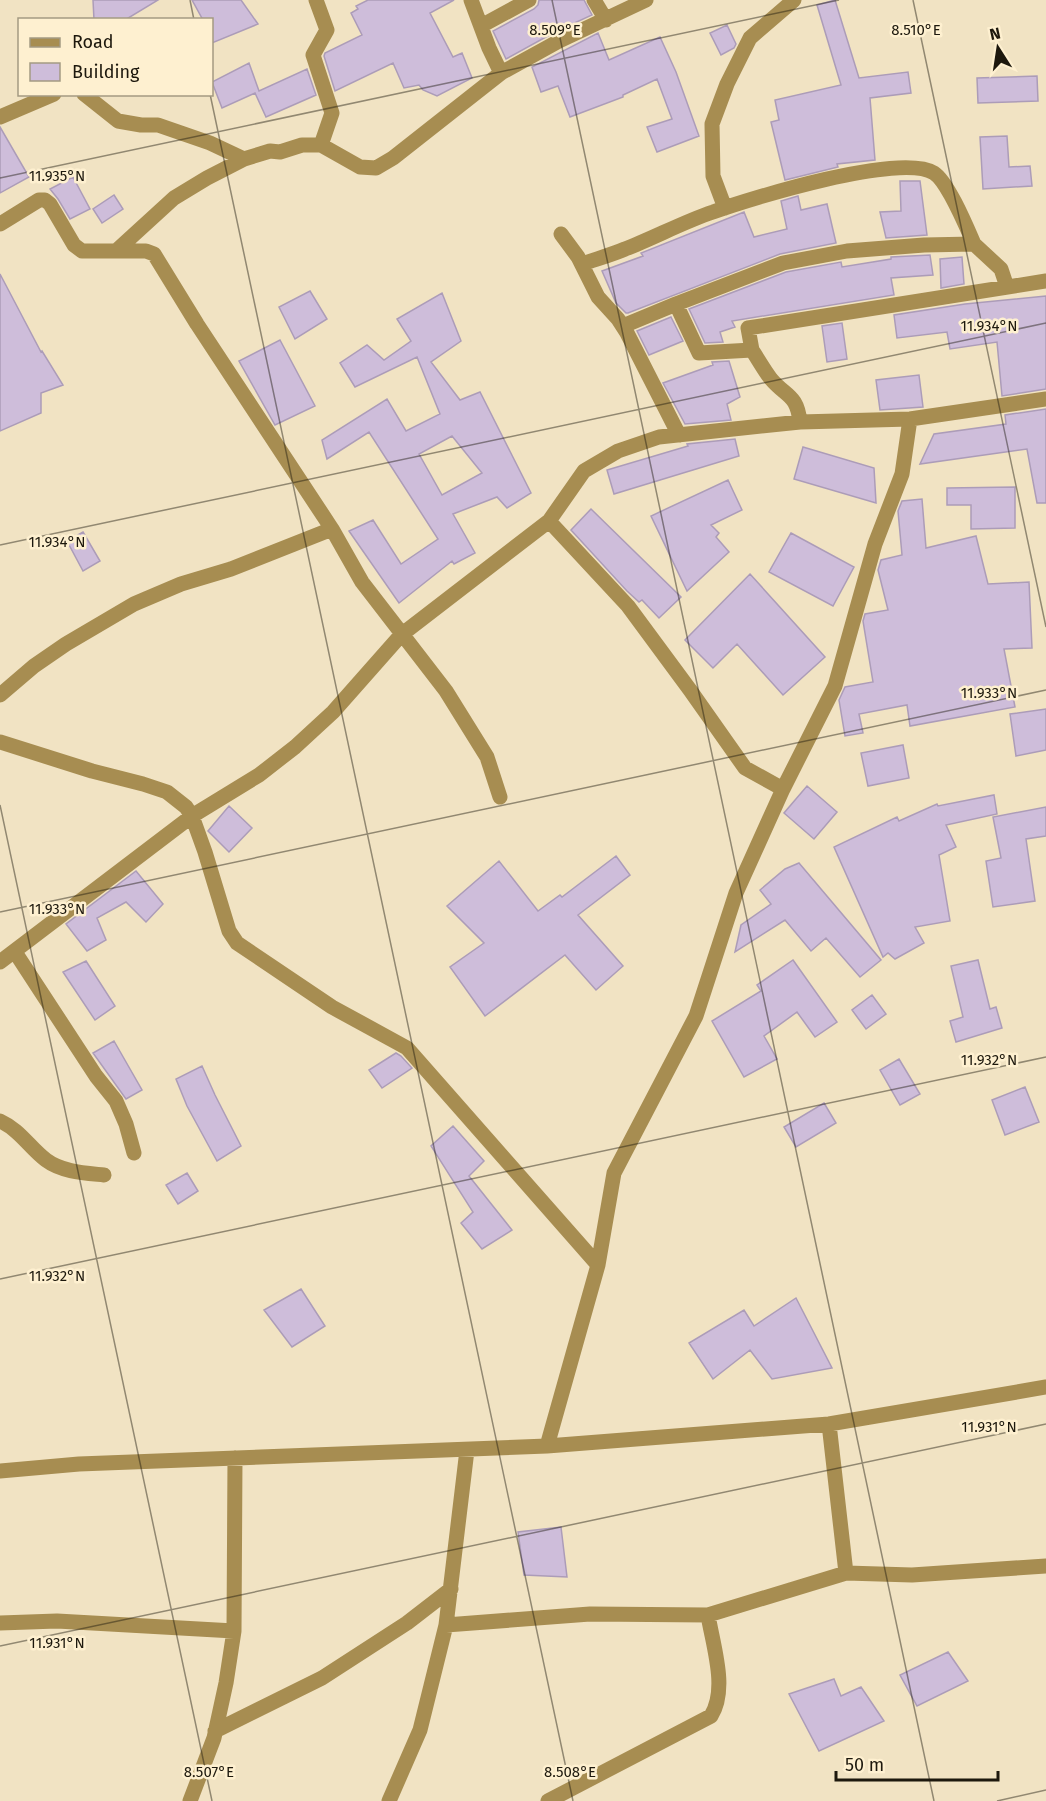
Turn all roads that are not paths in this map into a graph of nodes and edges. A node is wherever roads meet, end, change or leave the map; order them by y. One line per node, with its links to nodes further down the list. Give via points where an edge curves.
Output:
1 (316, 0): 13 (street, via 327,30 313,56 332,113)
2 (471, 0): 8 (street)
3 (528, 0): 8 (street)
4 (594, 0): 7 (street)
5 (646, 0): 7 (street)
6 (794, 0): 15 (street, via 750,38 712,124 713,176)
7 (606, 20): 9 (street)
8 (481, 26): 9 (street)
9 (501, 73): 13 (street, via 376,168 360,167)
10 (49, 96): 12 (street)
11 (87, 96): 14 (street, via 118,121 158,125)
12 (0, 117)
13 (321, 145): 14 (street, via 302,145)
14 (244, 159): 19 (street, via 174,198)
15 (725, 208): 18 (street, via 847,174 920,168 935,174 947,190); 20 (street)
16 (0, 224): 19 (street, via 45,200 82,251)
17 (561, 234): 20 (street)
18 (974, 244): 22 (street, via 1001,269); 23 (street, via 847,251 783,263)
19 (116, 251): 31 (street, via 154,254)
20 (582, 264): 24 (street, via 598,297)
21 (1046, 281): 22 (street)
22 (1007, 287): 25 (street, via 748,328)
23 (676, 304): 24 (street); 25 (street, via 699,353)
24 (623, 326): 29 (street)
25 (752, 350): 28 (street, via 772,380 794,400)
26 (1046, 399): 27 (street)
27 (910, 419): 28 (street); 35 (street, via 902,474 875,543 835,686)
28 (800, 422): 29 (street)
29 (679, 435): 30 (street, via 659,437 618,451 584,471)
30 (549, 522): 32 (street); 35 (street, via 628,606 745,768)
31 (332, 529): 32 (street, via 362,582); 33 (street, via 134,604 66,644)
32 (401, 635): 36 (street, via 446,691 487,757); 37 (street, via 333,712 295,747 259,775)
33 (0, 695)
34 (0, 742): 37 (street, via 167,792)
35 (783, 789): 43 (street, via 736,893 696,1016 614,1173)
36 (500, 797)
37 (192, 816): 38 (street); 43 (street, via 229,932 237,943 332,1007 407,1048)
38 (15, 952): 39 (street); 41 (street, via 116,1101)
39 (0, 962)
40 (0, 1121): 42 (street, via 12,1126 47,1161 73,1172)
41 (134, 1153)
42 (104, 1175)
43 (598, 1265): 46 (street)
44 (1046, 1387): 45 (street)
45 (829, 1424): 46 (street); 51 (street)
46 (547, 1446): 47 (street)
47 (467, 1450): 48 (street); 52 (street)
48 (235, 1458): 49 (street); 56 (street)
49 (0, 1470)
50 (1046, 1566): 51 (street, via 912,1575)
51 (846, 1573): 53 (street)
52 (451, 1589): 55 (street); 57 (street, via 322,1678)
53 (708, 1615): 55 (street, via 590,1614); 60 (street, via 719,1696 711,1716)
54 (0, 1623): 56 (street, via 57,1621)
55 (446, 1624): 59 (street, via 420,1730)
56 (234, 1631): 57 (street)
57 (215, 1731): 58 (street)
58 (190, 1801)
59 (389, 1801)
60 (548, 1801)

